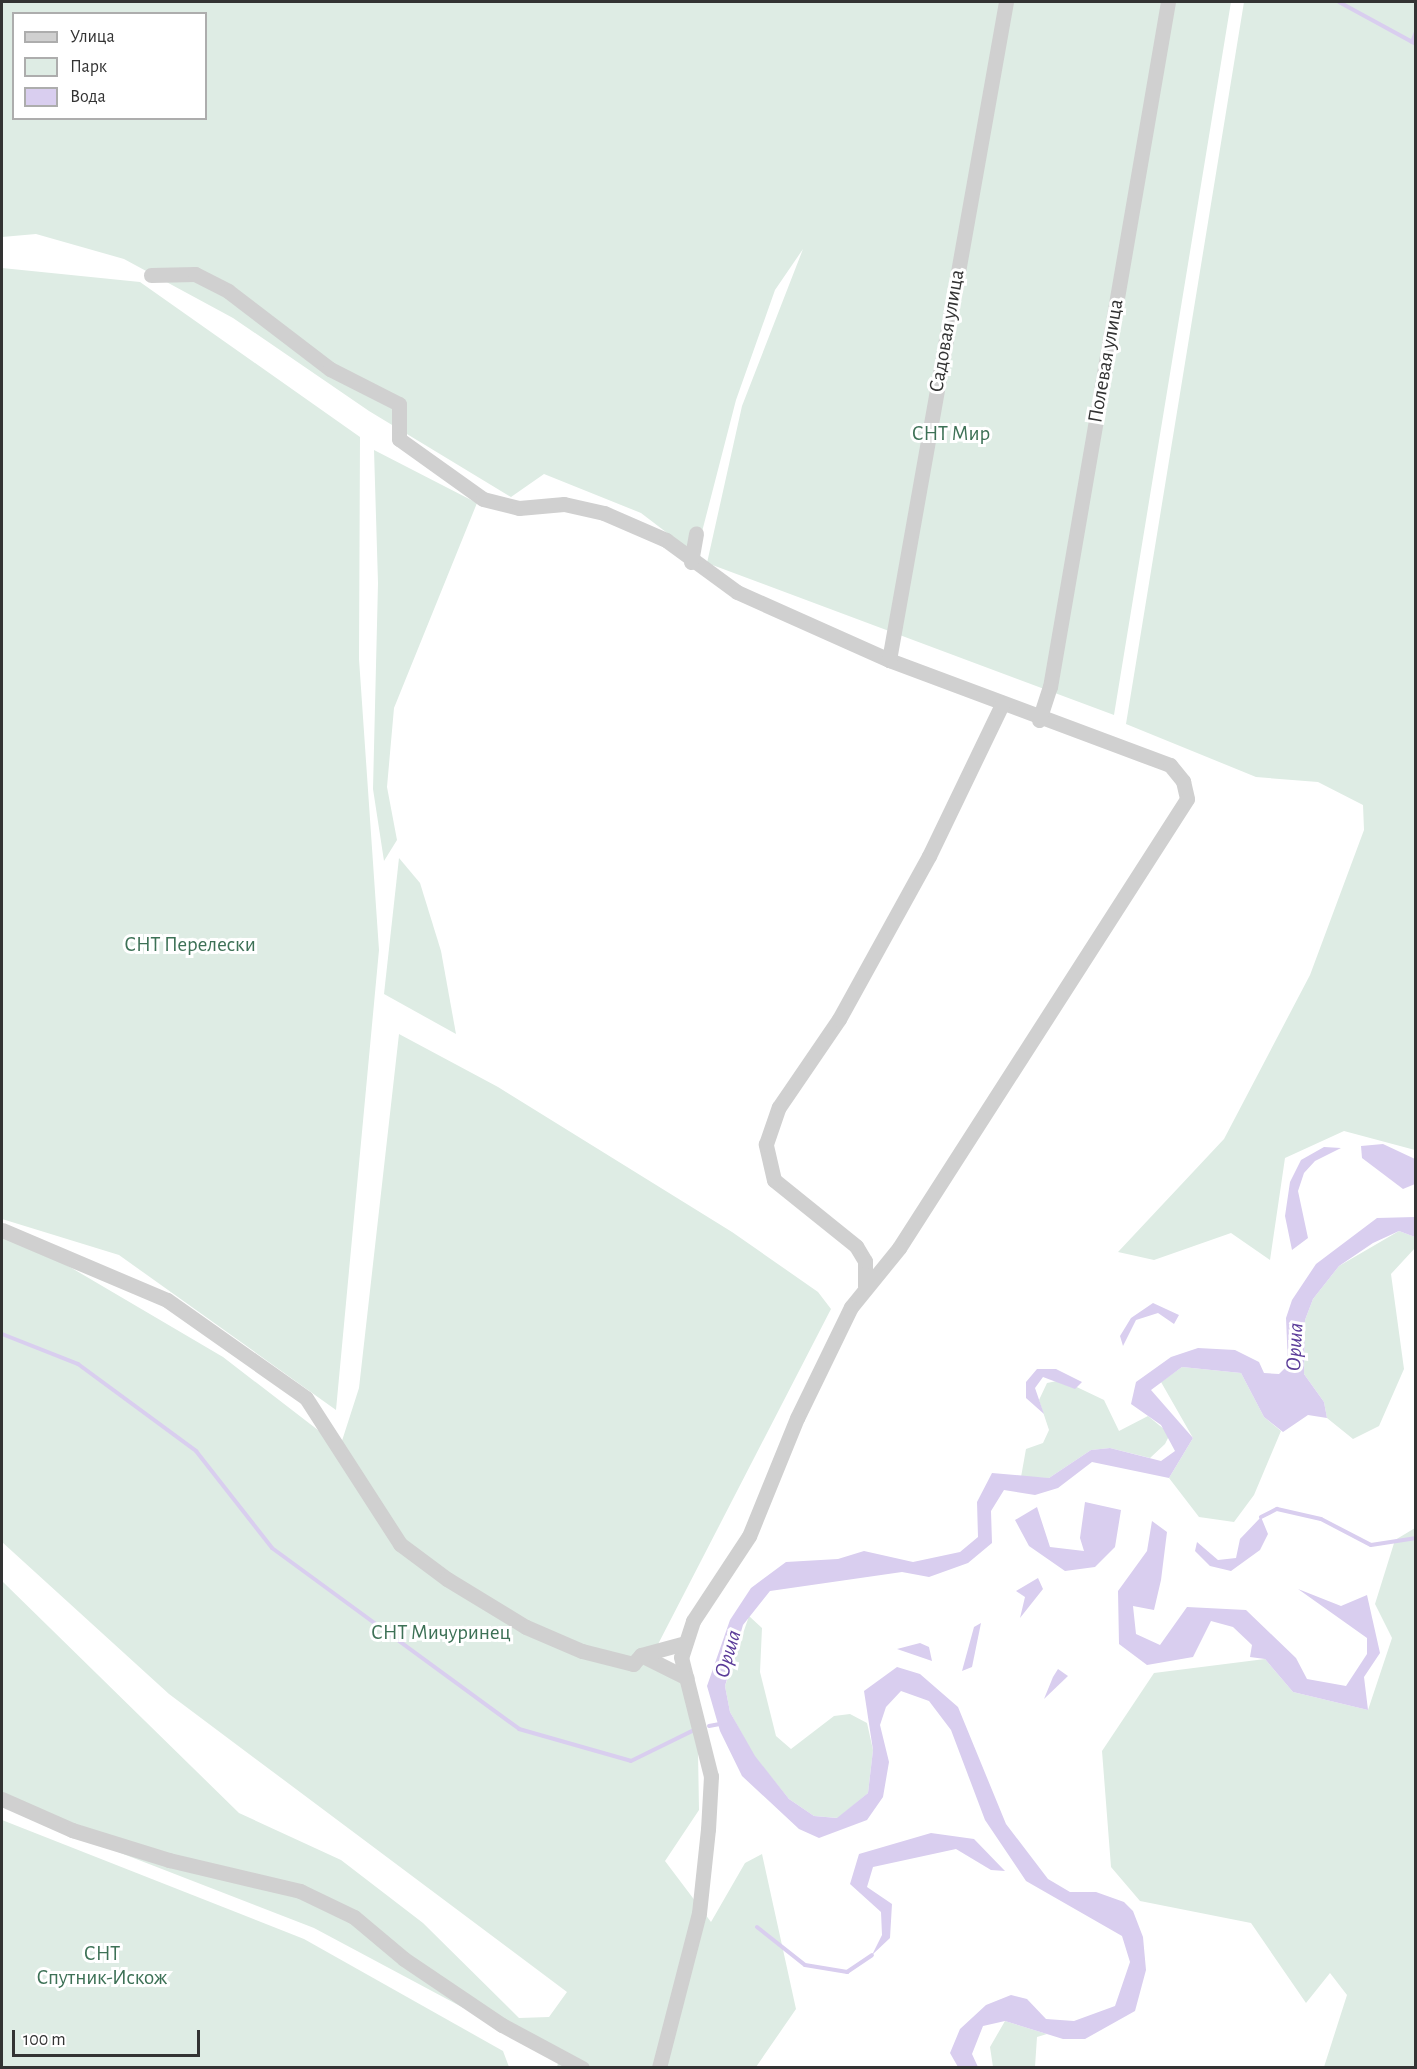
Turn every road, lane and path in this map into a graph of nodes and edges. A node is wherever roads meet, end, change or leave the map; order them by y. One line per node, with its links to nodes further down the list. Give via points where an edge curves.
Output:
1 (1006, 2): 6 (street, Садовая улица)
2 (1168, 2): 8 (street, Полевая улица, via 1050,687)
3 (151, 275): 5 (street, via 195,274 228,291 330,369 399,404 399,439 483,499 519,508 564,504 604,513 666,540)
4 (696, 533): 5 (street)
5 (691, 562): 6 (street, via 737,592)
6 (889, 660): 7 (street)
7 (1002, 704): 8 (street); 10 (street, via 929,856 839,1019 779,1107 766,1143 774,1180 856,1246 865,1262)
8 (1039, 720): 10 (street, via 1170,765 1183,781 1187,799 899,1248)
9 (2, 1230): 12 (street, via 167,1300 306,1398 400,1544 447,1579 526,1627 582,1651 633,1664)
10 (866, 1286): 11 (street, via 832,1340 749,1536)
11 (685, 1642): 12 (street); 13 (street, via 681,1657)
12 (641, 1655): 13 (street)
13 (687, 1678): 16 (street, via 711,1776 708,1829 699,1913)
14 (2, 1799): 15 (street, via 72,1830 180,1864 300,1891 354,1917 404,1959 502,2025)
15 (582, 2067)
16 (658, 2067)

